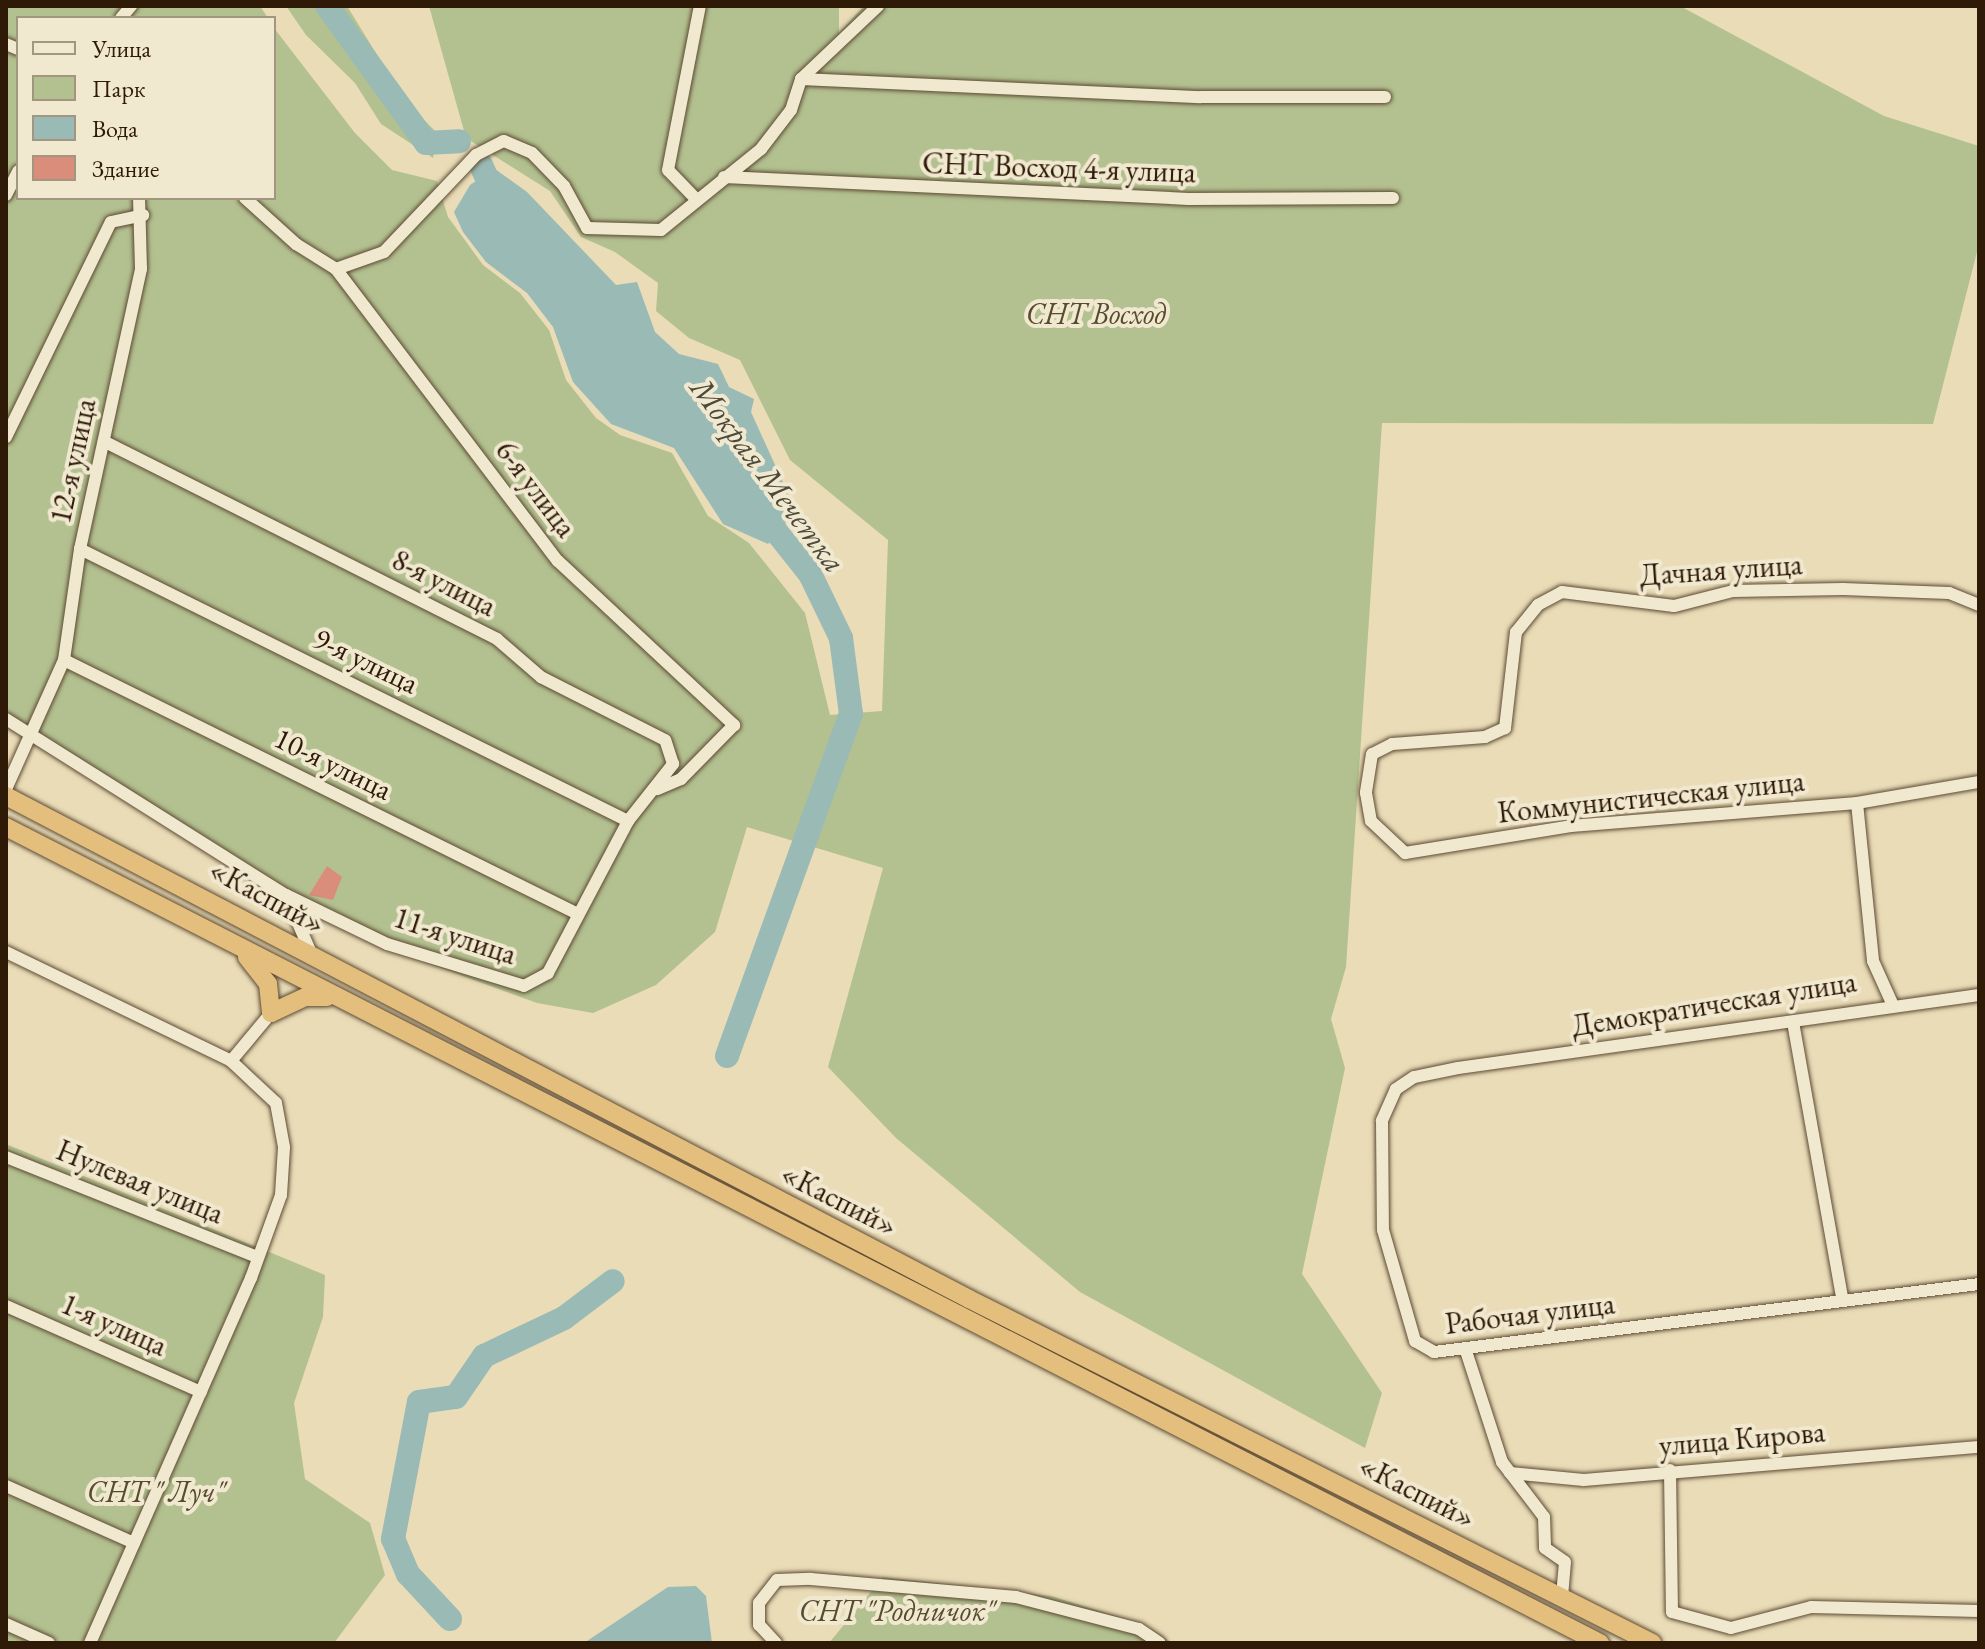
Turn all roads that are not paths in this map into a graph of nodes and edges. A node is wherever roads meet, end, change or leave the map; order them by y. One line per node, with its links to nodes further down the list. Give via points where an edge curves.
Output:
1 (700, 6): 9 (street, via 668,170)
2 (878, 6): 3 (street)
3 (801, 79): 4 (street, via 1201,97); 6 (street, via 791,110 761,149)
4 (1385, 97)
5 (16, 175): 7 (street)
6 (724, 177): 8 (street, СНТ Восход 4-я улица, via 1173,198); 9 (street)
7 (6, 195)
8 (1393, 198)
9 (696, 199): 13 (street, via 661,230 587,228 564,186 532,153 504,141 476,155 384,252)
10 (139, 200): 12 (street, 12-я улица)
11 (247, 200): 13 (street, 6-я улица, via 296,244)
12 (143, 215): 14 (street, via 111,222); 15 (street, 12-я улица, via 141,269)
13 (336, 269): 23 (street, 6-я улица, via 558,561 734,725 681,779)
14 (6, 437)
15 (104, 441): 16 (street, 12-я улица); 23 (street, 8-я улица, via 497,639 541,677 665,740 673,764)
16 (80, 549): 18 (street, 12-я улица); 27 (street, 9-я улица)
17 (1979, 605): 24 (street, Дачная улица, via 1949,593 1843,589 1733,591 1674,606 1562,592 1538,605 1516,632 1505,728 1485,737 1392,744 1372,754)
18 (64, 660): 20 (street, 12-я улица); 30 (street, 10-я улица)
19 (6, 719): 20 (street, 11-я улица)
20 (34, 731): 22 (street, 12-я улица); 29 (street, 11-я улица)
21 (1979, 782): 26 (street, Коммунистическая улица)
22 (6, 789)
23 (657, 789): 27 (street, 8-я улица)
24 (1366, 793): 26 (street, Коммунистическая улица, via 1371,821 1405,853 1571,826)
25 (6, 796): 33 (highway, «Каспий»)
26 (1857, 803): 36 (street, via 1873,961)
27 (628, 821): 30 (street, 11-я улица)
28 (6, 827): 32 (highway, «Каспий»)
29 (286, 895): 30 (street, 11-я улица, via 387,944 524,986 548,973); 33 (street)
30 (578, 914)
31 (6, 952): 39 (street)
32 (243, 952): 35 (highway, «Каспий»); 37 (highway, via 268,984)
33 (311, 953): 53 (highway, «Каспий», via 941,1285)
34 (1979, 995): 36 (street, Демократическая улица)
35 (332, 997): 37 (highway, via 306,997); 56 (highway, «Каспий», via 1556,1621)
36 (1892, 1003): 38 (street, Демократическая улица)
37 (271, 1013): 39 (street)
38 (1793, 1022): 40 (street, Демократическая улица); 44 (street)
39 (231, 1061): 42 (street, via 276,1103 284,1147 281,1195)
40 (1458, 1068): 46 (street, Рабочая улица, via 1414,1077 1396,1089 1382,1121 1383,1230 1415,1341 1434,1352)
41 (6, 1157): 42 (street, Нулевая улица)
42 (255, 1256): 47 (street, via 251,1278)
43 (1979, 1284): 44 (street, Рабочая улица)
44 (1842, 1298): 46 (street, Рабочая улица)
45 (6, 1306): 47 (street, 1-я улица)
46 (1466, 1351): 50 (street)
47 (201, 1392): 52 (street)
48 (1979, 1447): 49 (street, улица Кирова)
49 (1670, 1470): 50 (street, улица Кирова, via 1584,1480); 54 (street, via 1672,1612 1731,1628 1811,1607)
50 (1510, 1473): 53 (street, via 1544,1517 1545,1548 1565,1562)
51 (6, 1486): 52 (street)
52 (134, 1543): 58 (street)
53 (1562, 1597): 62 (highway, «Каспий»)
54 (1979, 1611)
55 (6, 1624): 57 (street)
56 (1572, 1638): 61 (highway, «Каспий»)
57 (49, 1643)
58 (90, 1643)
59 (776, 1643): 60 (street, via 759,1625 759,1603 777,1580 811,1579 1016,1597 1139,1629)
60 (1160, 1643)
61 (1600, 1643)
62 (1652, 1643)

